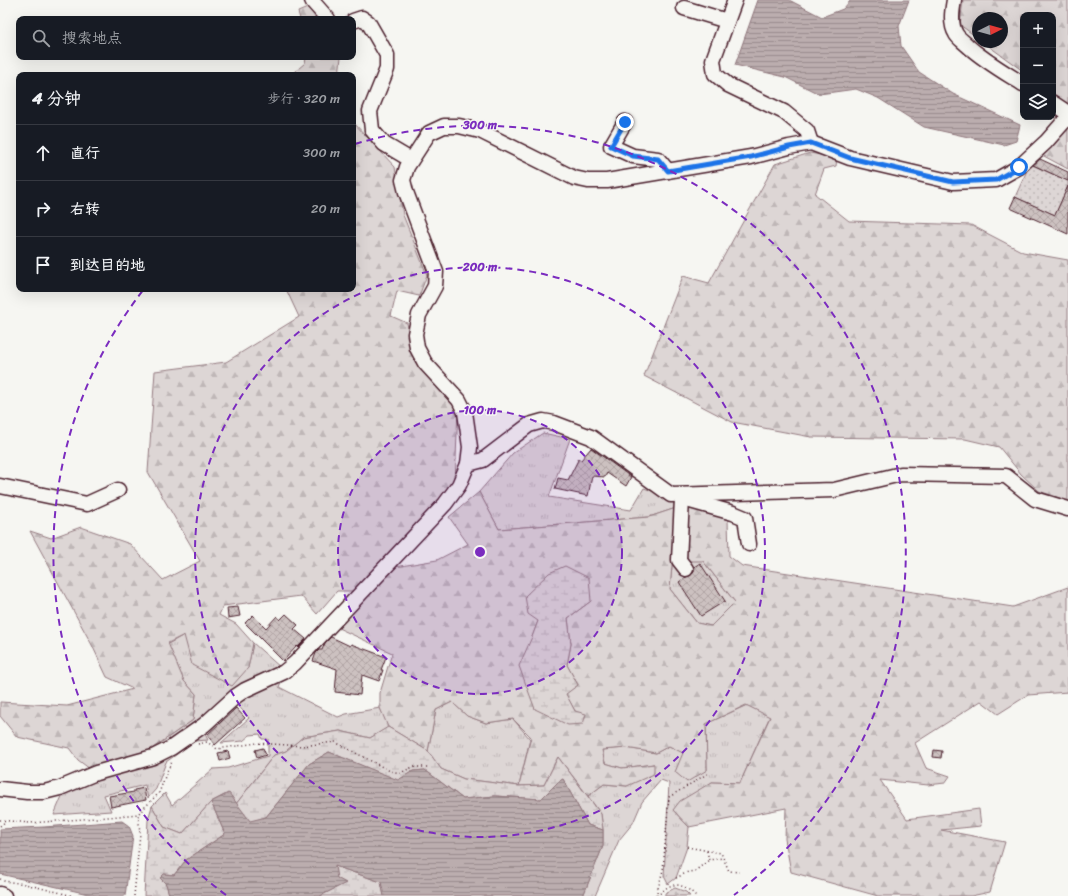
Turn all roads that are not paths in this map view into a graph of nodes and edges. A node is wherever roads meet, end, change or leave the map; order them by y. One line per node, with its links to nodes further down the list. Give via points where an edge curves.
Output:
1 (312, 0): 5 (street)
2 (735, 0): 7 (street)
3 (954, 0): 8 (street, via 952,23 958,37 976,53)
4 (684, 8): 7 (street)
5 (325, 16)
6 (356, 20): 14 (street, via 362,18 368,22 387,54 387,69 370,112 372,130 384,144)
7 (727, 21): 13 (street, via 713,60 715,74 728,85 784,112 807,131)
8 (1020, 82)
9 (1056, 105): 10 (street)
10 (1068, 113)
11 (1068, 117): 13 (street, via 1019,167 996,180 953,182 850,158)
12 (625, 122): 15 (street, via 611,146 633,156 658,159)
13 (811, 143): 15 (street, via 751,157)
14 (411, 160): 15 (street, via 429,133 444,126 459,126 480,131 574,178 588,182); 16 (street, via 403,180 436,272 435,286 418,315 415,334 417,348 425,363 459,400 465,412 470,446)
15 (668, 171)
16 (468, 464): 19 (street, via 484,460 529,425 543,421 591,437); 23 (street, via 459,485 445,504 284,672 245,690 204,725 153,757 96,773 44,792)
17 (0, 486): 18 (street, via 87,504)
18 (118, 490)
19 (676, 497): 20 (street, via 834,490 901,474 1006,476 1035,499); 21 (street, via 745,518); 22 (street, via 679,560)
20 (1068, 509)
21 (749, 544)
22 (686, 569)
23 (0, 789)
24 (0, 894): 25 (street)
25 (4, 896)

